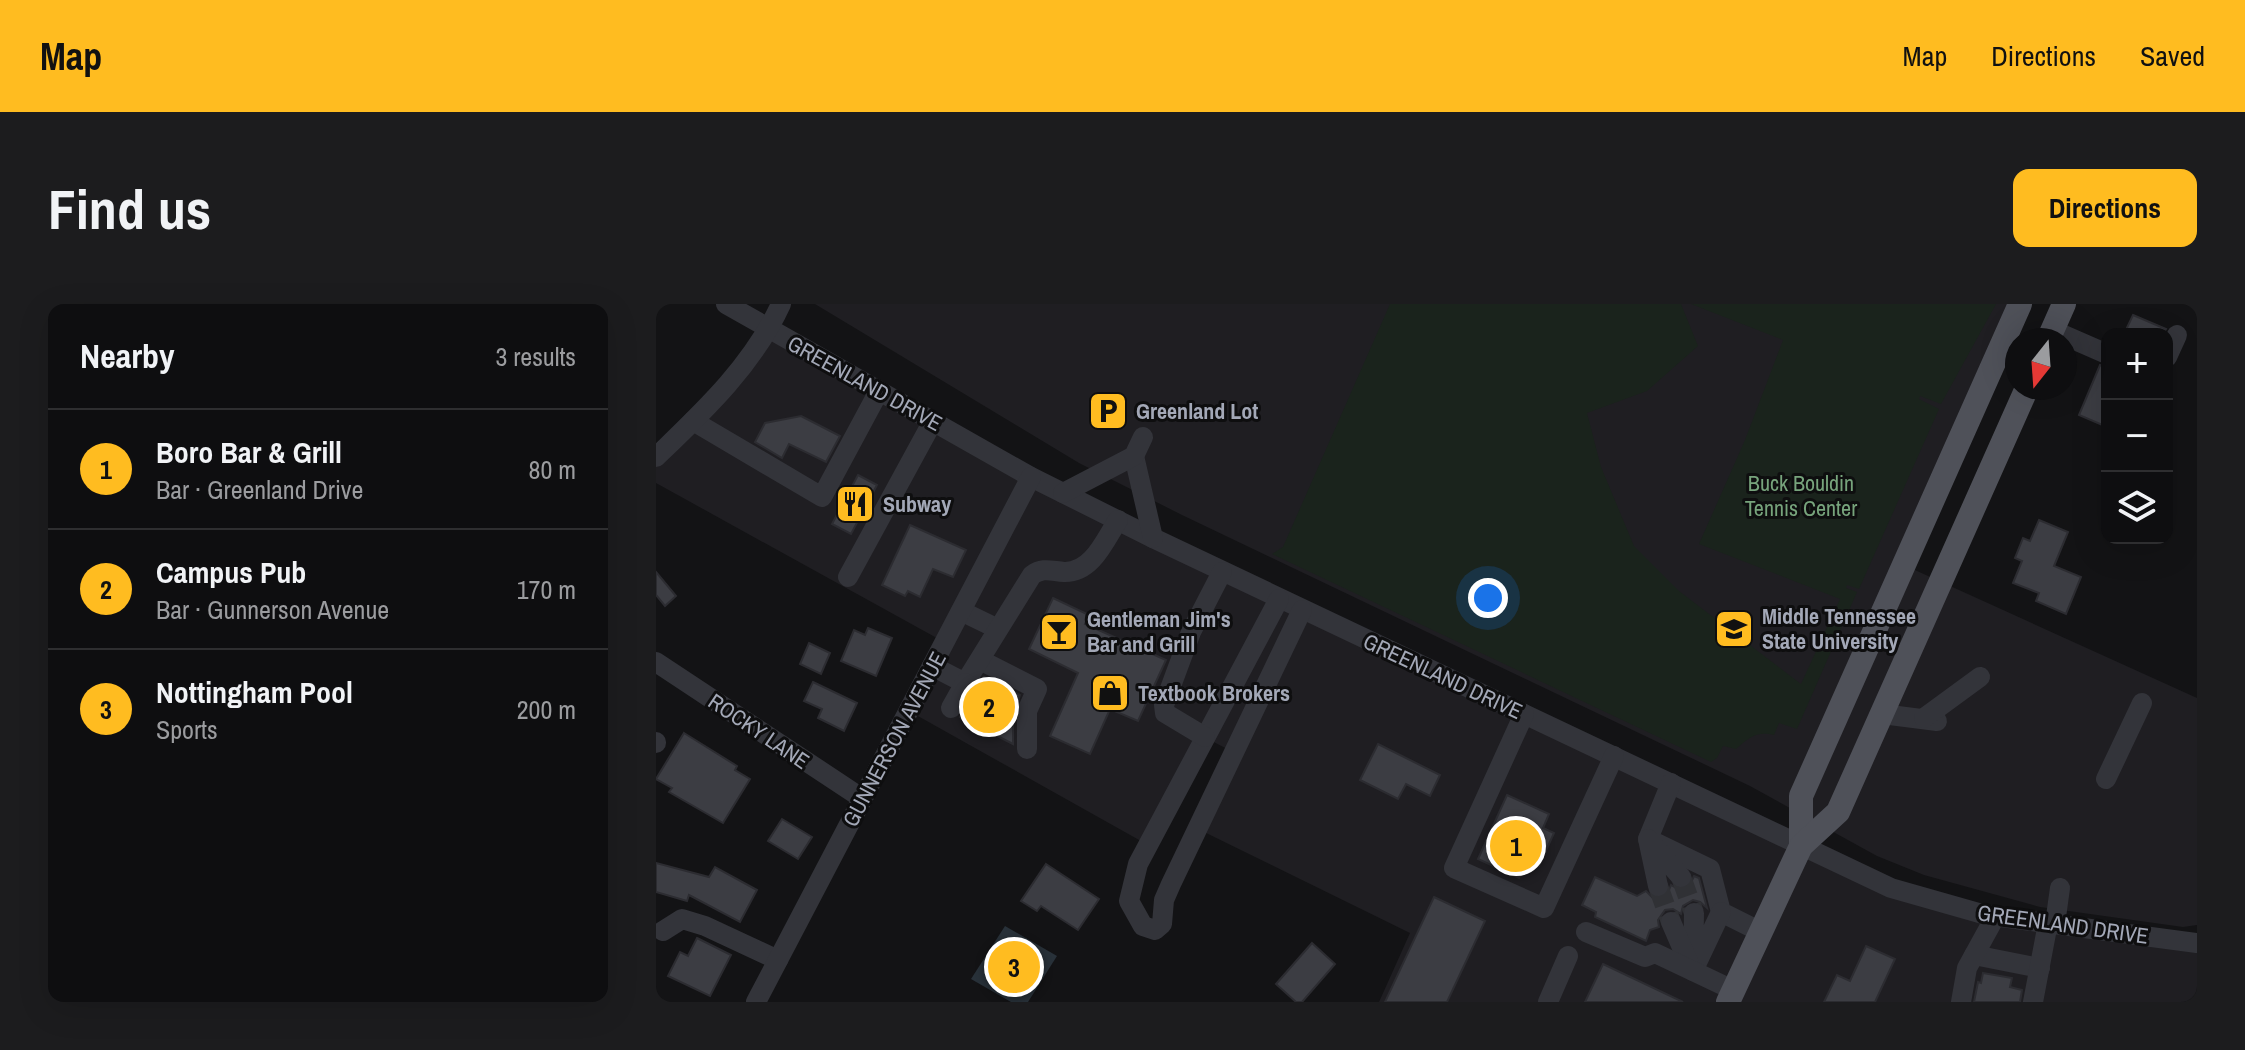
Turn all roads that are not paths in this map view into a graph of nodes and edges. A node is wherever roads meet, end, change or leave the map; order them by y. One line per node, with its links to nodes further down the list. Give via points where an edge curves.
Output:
1 (726, 304): 6 (street, GREENLAND DRIVE)
2 (781, 304): 6 (street)
3 (2020, 304): 44 (main road, via 1801,796)
4 (2064, 304): 5 (main road)
5 (2053, 328)
6 (769, 329): 11 (street, GREENLAND DRIVE); 13 (street, via 724,391)
7 (2177, 335): 9 (street)
8 (2077, 344): 10 (street)
9 (2173, 344)
10 (2101, 352)
11 (879, 391): 13 (street, via 822,497); 14 (street, GREENLAND DRIVE)
12 (2022, 400): 36 (main road)
13 (693, 421): 17 (street)
14 (933, 421): 18 (street, GREENLAND DRIVE); 23 (street)
15 (1143, 437): 16 (street)
16 (1134, 456): 19 (street); 21 (street)
17 (656, 457)
18 (1031, 477): 19 (street, GREENLAND DRIVE); 26 (street, GUNNERSON AVENUE)
19 (1063, 493): 20 (street, GREENLAND DRIVE)
20 (1118, 520): 21 (street, GREENLAND DRIVE); 27 (street, via 1091,561 1077,571 1038,571)
21 (1153, 538): 22 (street, GREENLAND DRIVE)
22 (1222, 572): 24 (street, GREENLAND DRIVE); 37 (street, via 1191,632 1164,705 1177,723)
23 (848, 577)
24 (1279, 599): 25 (street, GREENLAND DRIVE); 37 (street)
25 (1302, 610): 35 (street, GREENLAND DRIVE); 37 (street, via 1171,884 1162,924 1155,930 1143,926 1129,901 1138,864)
26 (961, 611): 27 (street); 30 (street, GUNNERSON AVENUE)
27 (998, 629): 28 (street)
28 (980, 660): 32 (street); 38 (street, via 1037,689 1027,711)
29 (656, 662): 42 (street, ROCKY LANE)
30 (932, 666): 32 (street); 42 (street, GUNNERSON AVENUE)
31 (1980, 677): 36 (street, via 1932,720)
32 (965, 683): 34 (street)
33 (2142, 703): 40 (street)
34 (951, 708)
35 (1524, 714): 39 (street, GREENLAND DRIVE); 39 (street, via 1454,868 1544,908)
36 (1882, 714): 44 (main road, via 1838,812)
37 (1205, 737)
38 (1027, 749)
39 (1614, 756): 41 (street, GREENLAND DRIVE)
40 (2106, 779)
41 (1671, 783): 43 (street); 44 (street, GREENLAND DRIVE)
42 (863, 799): 59 (street, GUNNERSON AVENUE)
43 (1648, 839): 45 (street); 46 (street); 48 (street, via 1710,869)
44 (1801, 846): 50 (street, GREENLAND DRIVE, via 1891,888); 55 (main road)
45 (1681, 877)
46 (1658, 886)
47 (2060, 888): 52 (street)
48 (1721, 912): 55 (street); 61 (street)
49 (1694, 913): 61 (street)
50 (1995, 917): 52 (street, GREENLAND DRIVE); 57 (street)
51 (1671, 922): 61 (street)
52 (2051, 924): 56 (street, GREENLAND DRIVE); 60 (street)
53 (663, 931): 59 (street, via 682,919)
54 (1586, 932): 61 (street)
55 (1761, 932): 62 (main road)
56 (2197, 943)
57 (1974, 955): 60 (street); 65 (street)
58 (1568, 956): 64 (street)
59 (778, 960): 63 (street, GUNNERSON AVENUE)
60 (2040, 968): 66 (street)
61 (1693, 971): 62 (street)
62 (1731, 996)
63 (756, 1002)
64 (1548, 1002)
65 (1961, 1002)
66 (2033, 1002)

